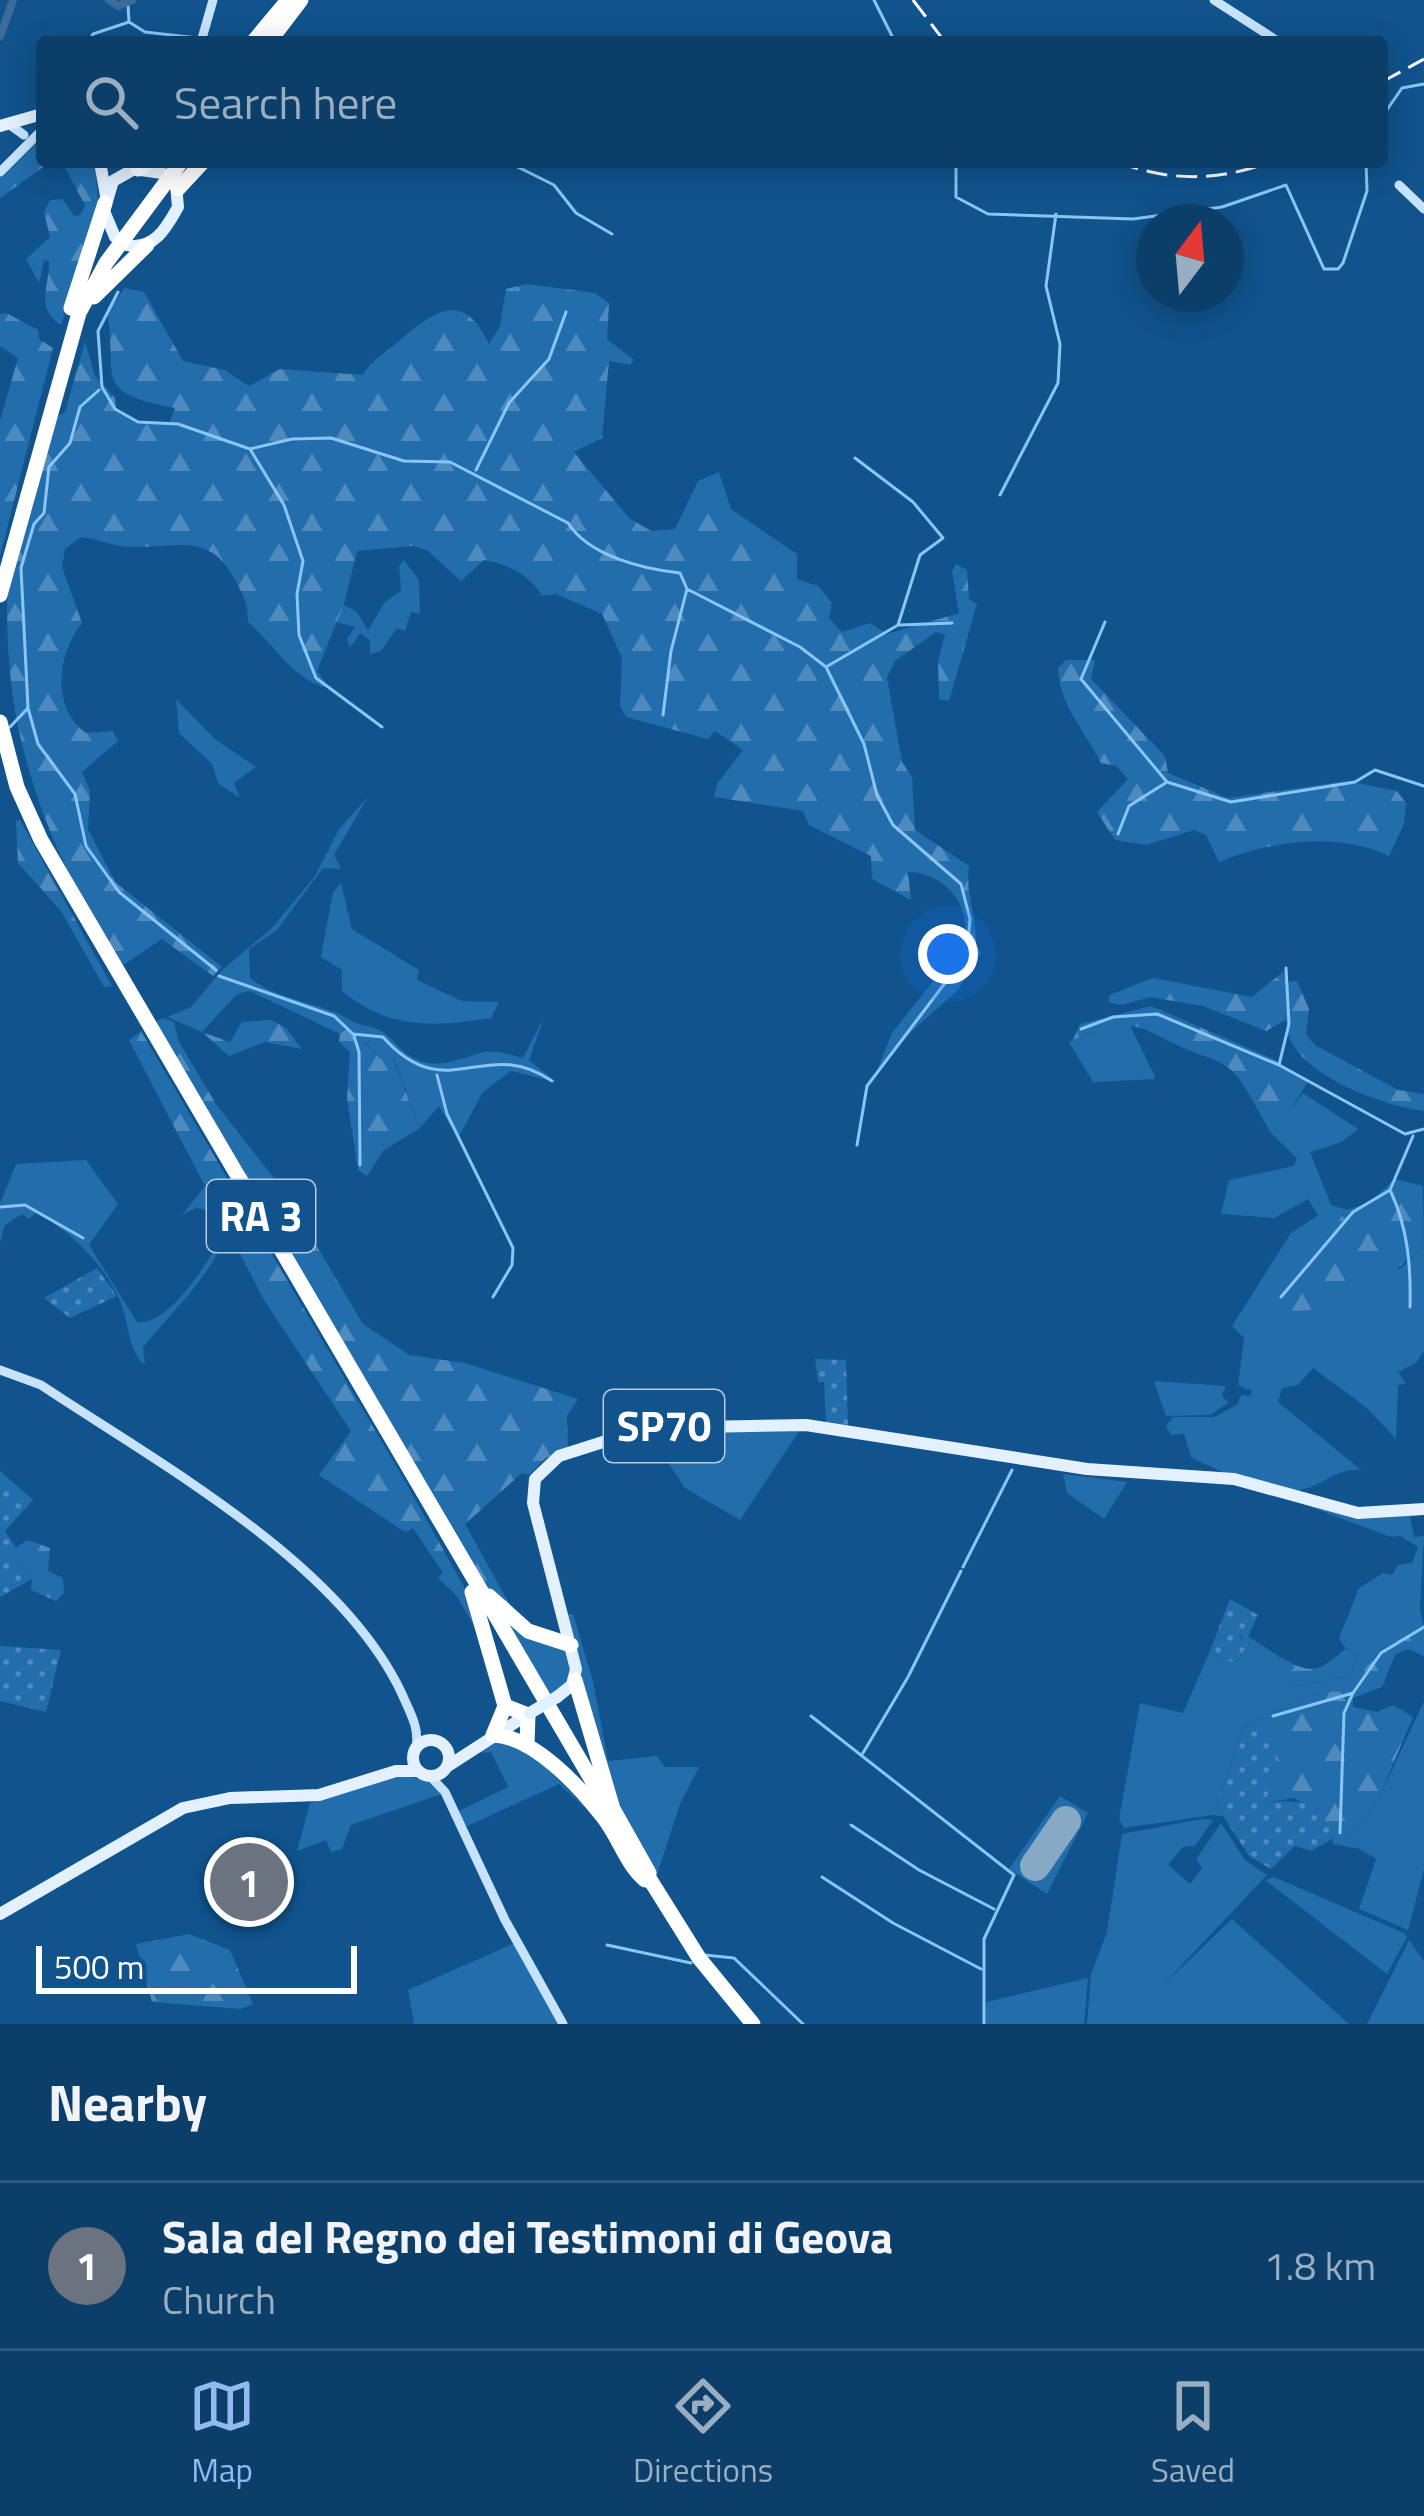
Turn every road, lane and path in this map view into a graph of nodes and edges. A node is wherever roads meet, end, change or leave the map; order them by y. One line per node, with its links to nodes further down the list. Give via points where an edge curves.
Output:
1 (213, 0): 4 (main road)
2 (297, 0): 5 (highway); 6 (highway)
3 (1210, 0): 7 (main road)
4 (203, 36)
5 (259, 36)
6 (274, 36)
7 (1270, 36)
8 (36, 123): 9 (main road); 9 (main road); 12 (main road)
9 (5, 125)
10 (101, 168): 15 (main road)
11 (137, 168): 15 (main road, via 113,181)
12 (0, 172)
13 (174, 173): 17 (main road, via 175,213); 18 (highway, via 82,294); 19 (highway, via 86,298)
14 (1399, 185): 16 (main road)
15 (105, 200): 17 (main road, via 120,241); 18 (highway)
16 (1424, 209)
17 (147, 245): 19 (highway, via 86,309)
18 (39, 425): 20 (highway)
19 (38, 451): 21 (highway)
20 (0, 569)
21 (0, 596)
22 (0, 722): 26 (highway, RA 3, via 41,840)
23 (0, 749): 26 (highway, RA 3, via 35,842)
24 (0, 1370): 32 (main road, via 47,1389 294,1559 382,1653)
25 (1424, 1509): 27 (main road, SP70, via 1358,1514 1234,1479 1087,1469 819,1425 658,1426 559,1456 535,1479 533,1503)
26 (442, 1529): 28 (highway, via 490,1597 528,1631); 30 (highway, RA 3); 31 (highway, via 478,1605)
27 (564, 1618): 28 (highway); 29 (main road, SP70)
28 (548, 1636): 29 (highway)
29 (571, 1646): 30 (main road, SP70)
30 (548, 1702): 31 (highway); 33 (main road); 35 (highway); 41 (highway, RA 3); 41 (highway, via 586,1705 613,1809)
31 (505, 1706): 33 (highway)
32 (415, 1723): 34 (main road); 37 (main road)
33 (493, 1735): 35 (highway); 36 (main road)
34 (430, 1740): 37 (main road); 38 (main road)
35 (527, 1744): 41 (highway, via 605,1819)
36 (466, 1750): 38 (main road); 40 (main road)
37 (415, 1751): 39 (main road); 40 (main road)
38 (448, 1751): 40 (main road)
39 (396, 1771): 40 (main road); 42 (main road, via 319,1796 226,1798 178,1809)
40 (435, 1771): 43 (main road)
41 (650, 1884): 44 (highway, RA 3)
42 (0, 1914)
43 (563, 2024)
44 (749, 2024)

